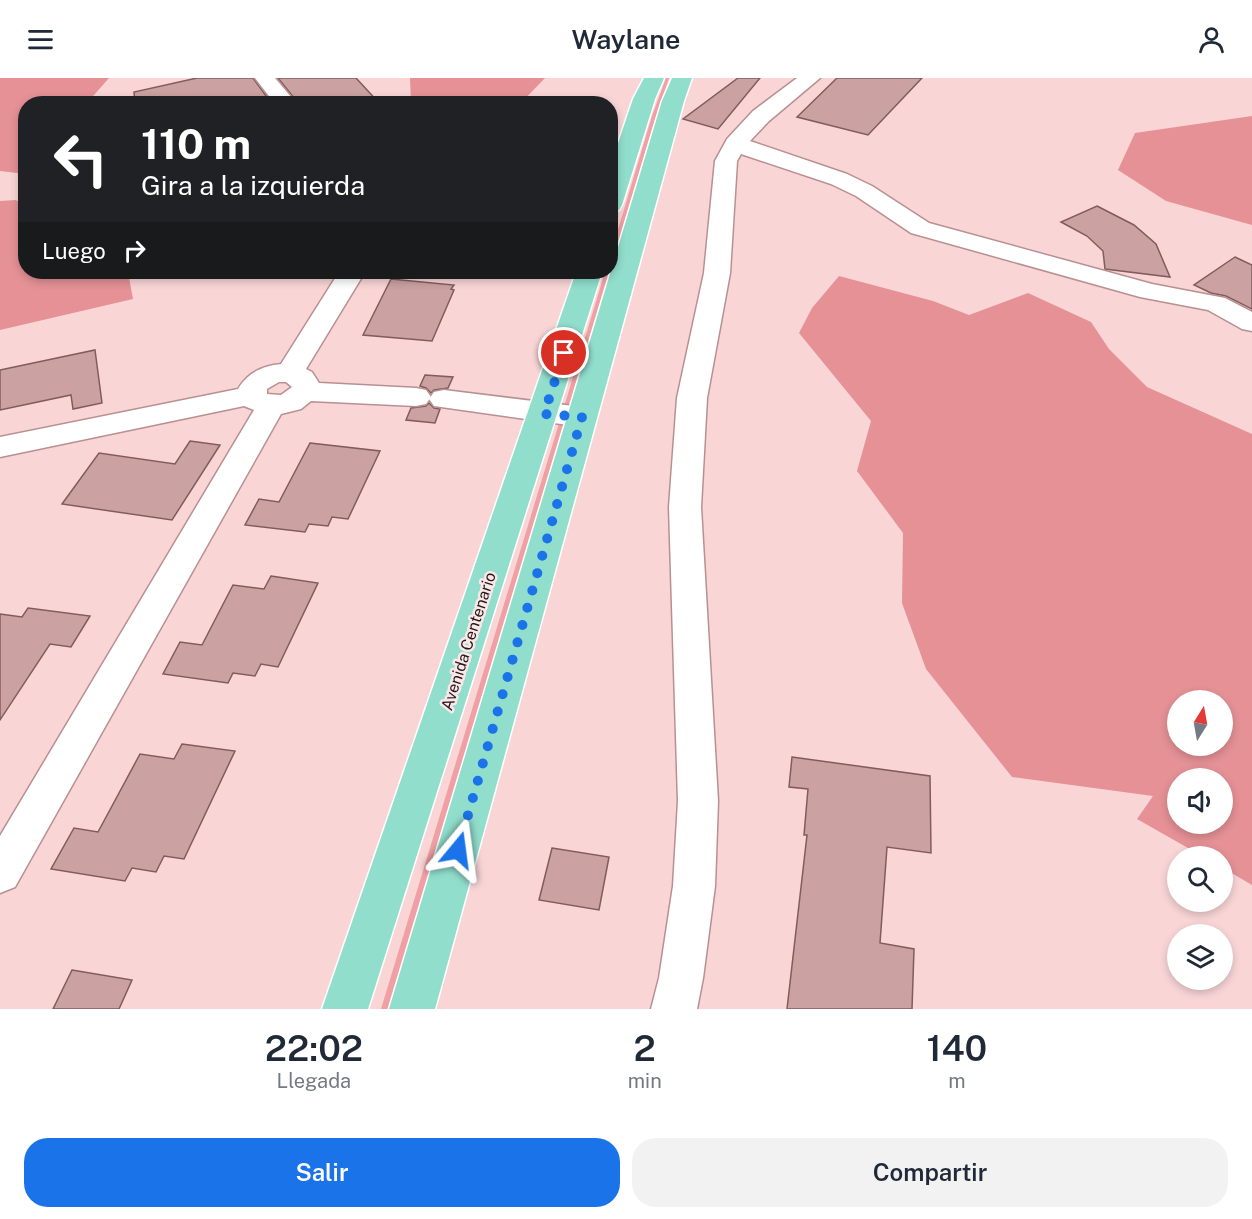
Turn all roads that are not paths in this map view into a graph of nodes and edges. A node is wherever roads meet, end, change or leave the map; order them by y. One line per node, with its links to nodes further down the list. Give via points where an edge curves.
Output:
1 (654, 78): 7 (main road)
2 (682, 78): 14 (main road)
3 (810, 78): 6 (street, via 761,116)
4 (265, 79): 5 (street)
5 (280, 96)
6 (735, 144): 10 (street, via 864,190 920,228 1149,291 1216,304); 19 (street, via 726,161 717,273 692,398 685,507 698,801 694,886)
7 (618, 180)
8 (348, 279): 11 (street)
9 (587, 279): 13 (main road, Avenida Centenario)
10 (1252, 323)
11 (297, 382): 12 (street, via 293,402); 13 (street)
12 (261, 400): 15 (street); 16 (street)
13 (544, 414): 14 (street); 17 (main road, Avenida Centenario)
14 (582, 417): 18 (main road)
15 (0, 447)
16 (0, 874)
17 (345, 1009)
18 (412, 1009)
19 (674, 1009)

